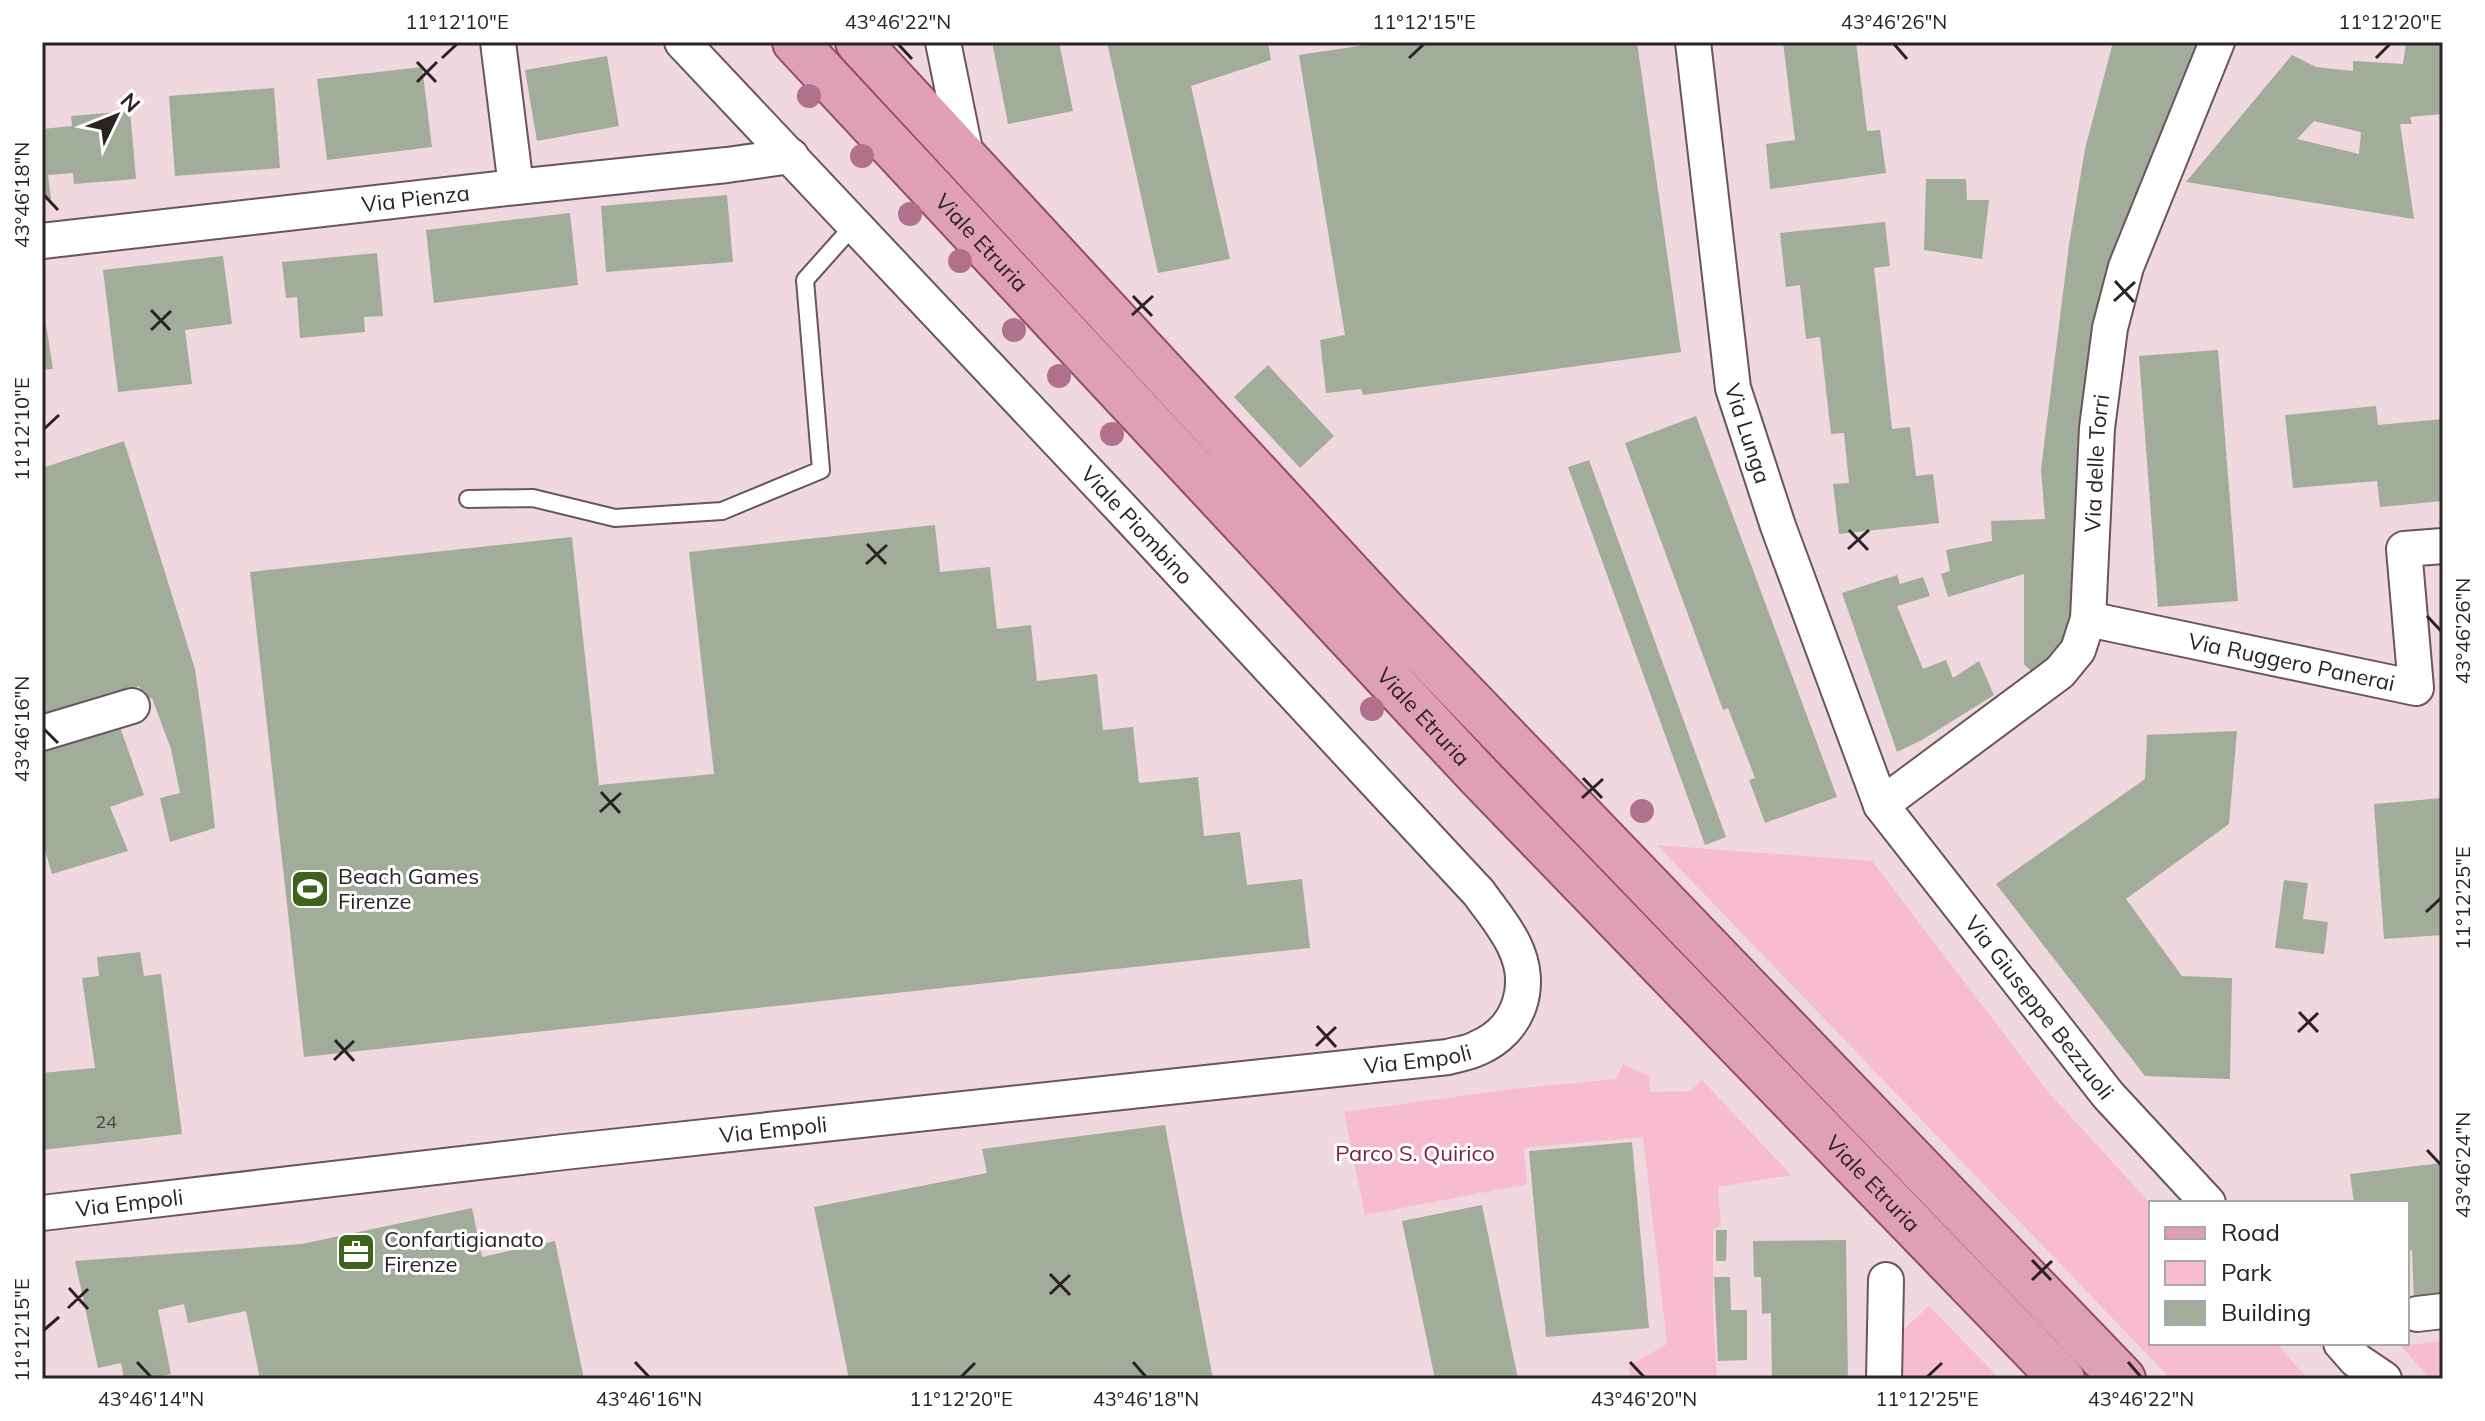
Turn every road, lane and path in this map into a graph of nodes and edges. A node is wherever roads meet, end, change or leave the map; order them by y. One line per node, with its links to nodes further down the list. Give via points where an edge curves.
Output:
1 (498, 42): 10 (street)
2 (682, 42): 8 (street, Viale Piombino)
3 (795, 42): 25 (main road, Viale Etruria, via 1607,910)
4 (858, 42): 9 (main road, Viale Etruria)
5 (943, 42): 9 (street)
6 (1693, 42): 18 (street, Via Lunga, via 1733,388)
7 (2217, 42): 15 (street, Via delle Torri, via 2126,267 2110,328 2097,428)
8 (791, 156): 10 (street, Via Pienza); 11 (street, Viale Piombino)
9 (967, 160): 26 (main road, Viale Etruria, via 1384,611)
10 (516, 187): 12 (street, Via Pienza)
11 (854, 225): 13 (lane, via 805,280 821,470 722,511 615,518 533,498); 19 (street, Viale Piombino, via 1479,893 1514,945 1523,972 1518,1011)
12 (42, 241)
13 (468, 499)
14 (2443, 546): 15 (street, Via Ruggero Panerai, via 2404,549 2416,688)
15 (2088, 619): 18 (street, Via delle Torri, via 2078,650 2060,672)
16 (132, 706): 17 (street)
17 (42, 733)
18 (1881, 805): 20 (street, Via Giuseppe Bezzuoli, via 2108,1095)
19 (1499, 1036): 21 (street, Via Empoli, via 1448,1057)
20 (2206, 1201)
21 (42, 1213)
22 (1886, 1280): 24 (street)
23 (2354, 1361): 27 (street)
24 (1884, 1379)
25 (2062, 1379)
26 (2123, 1379)
27 (2384, 1379)

